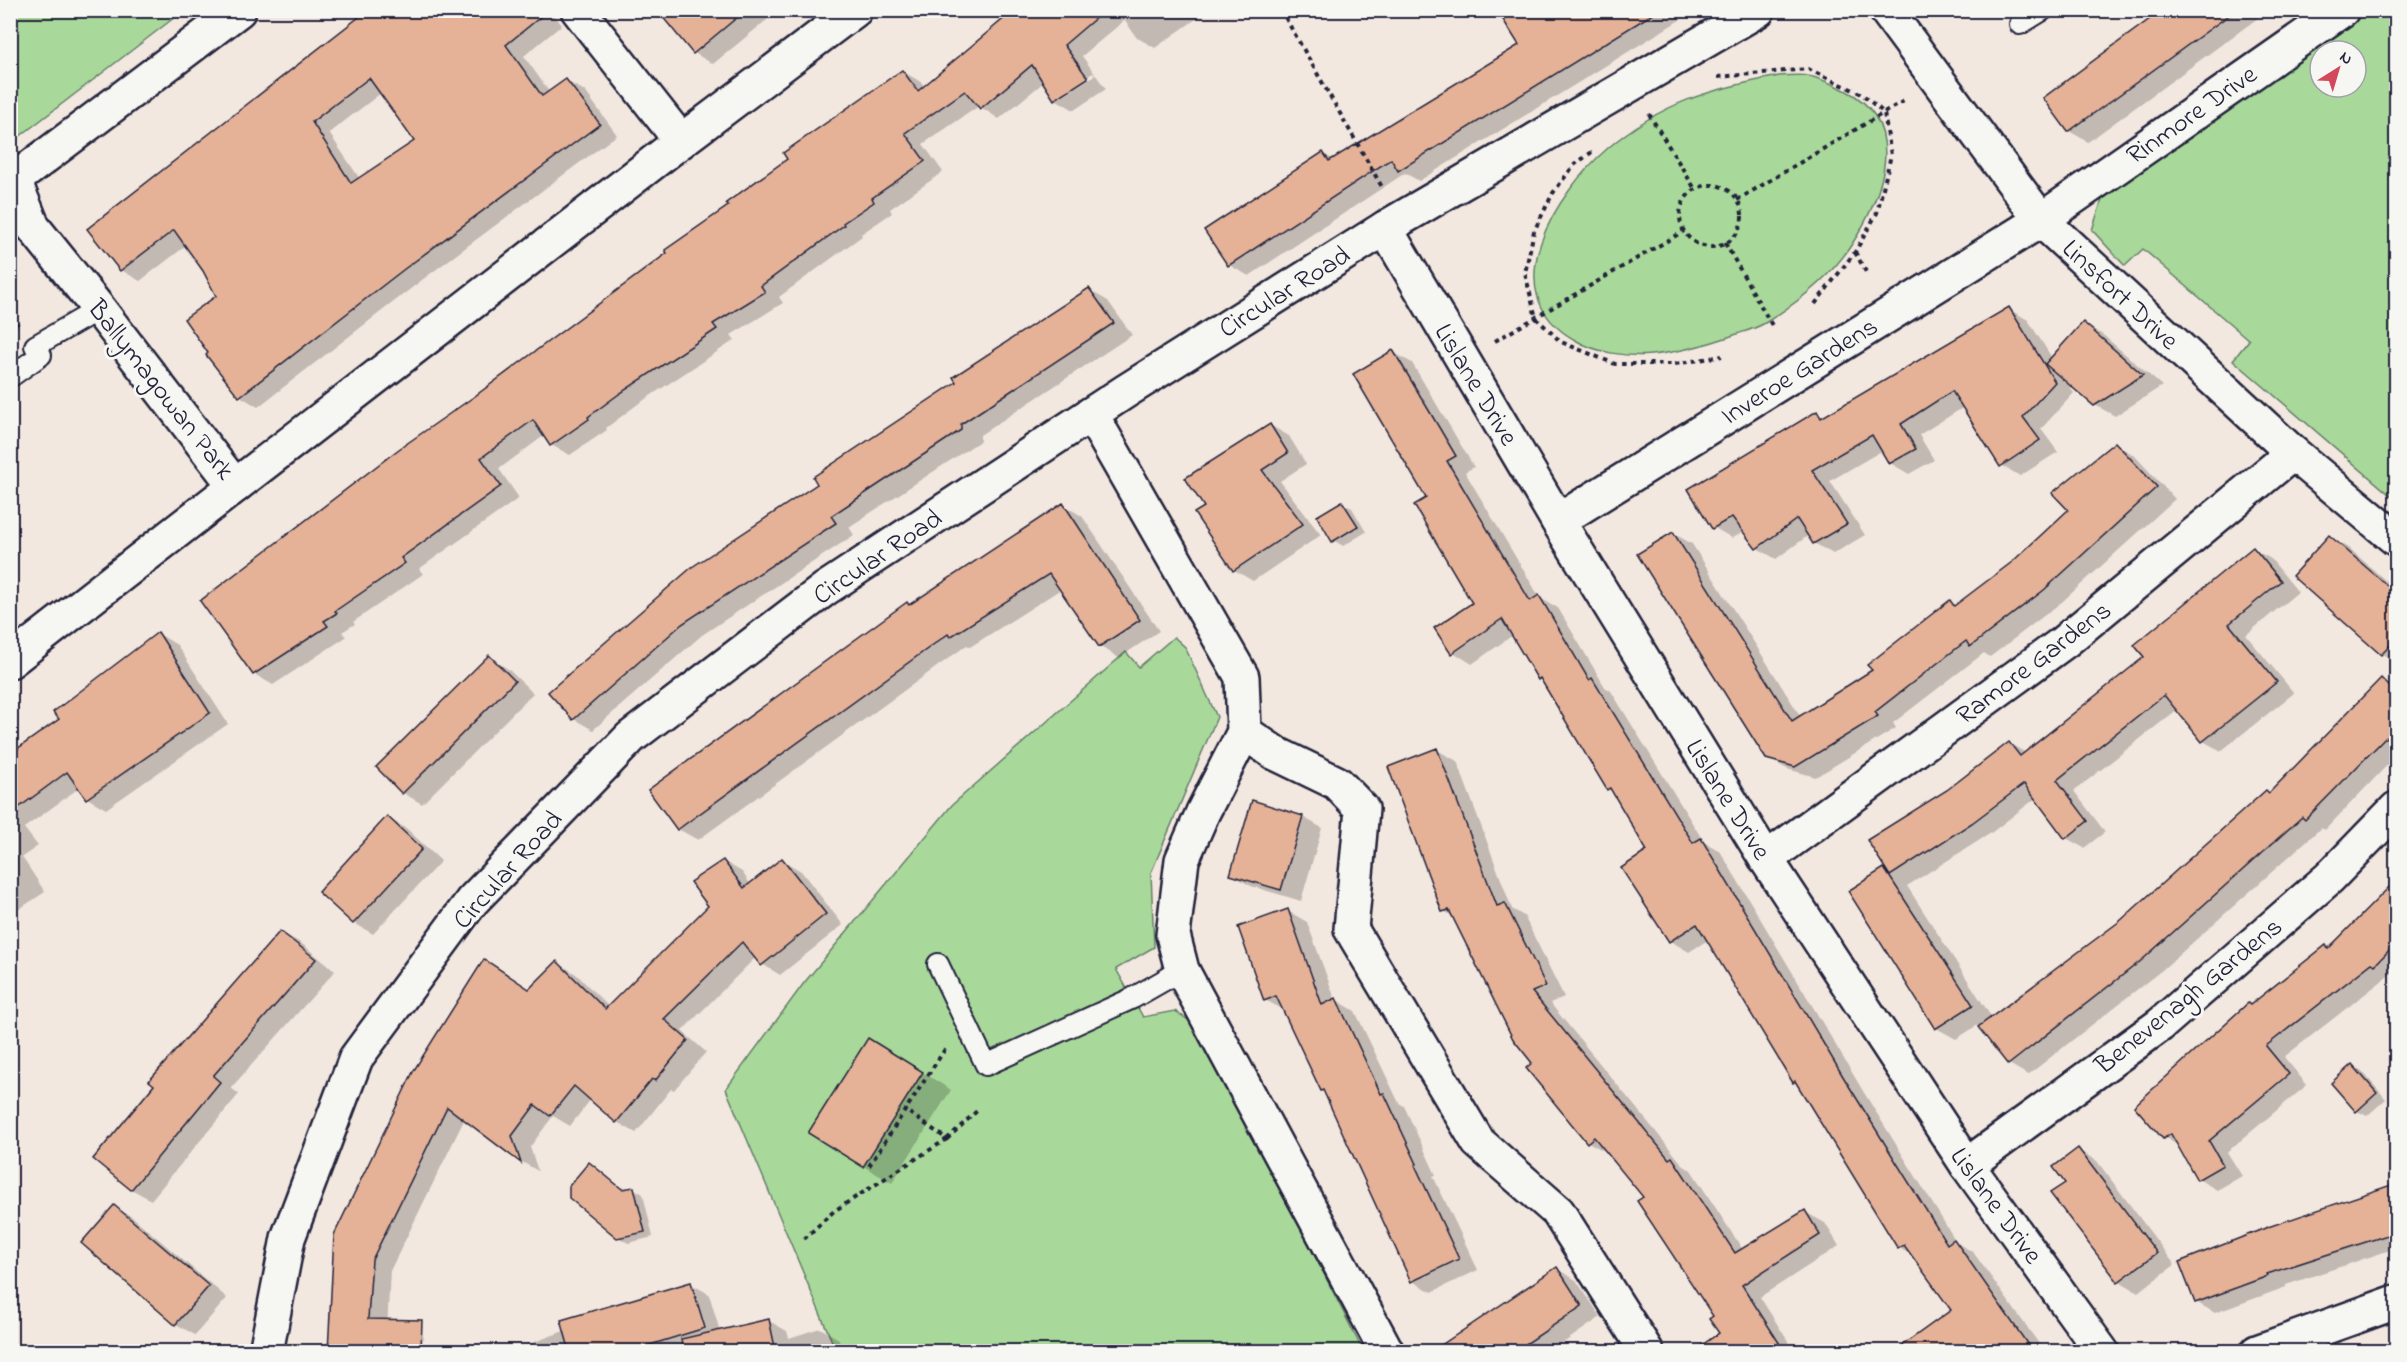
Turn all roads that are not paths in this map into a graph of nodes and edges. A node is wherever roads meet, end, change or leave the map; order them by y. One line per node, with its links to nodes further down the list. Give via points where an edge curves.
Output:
1 (238, 10): 12 (street, Ballymagowan Park, via 14,180 33,227)
2 (578, 10): 9 (street)
3 (855, 10): 9 (street, Ballymagowan Park)
4 (1758, 10): 11 (street, Circular Road)
5 (1886, 10): 10 (street, Linsfort Drive)
6 (2043, 10): 8 (lane)
7 (2342, 10): 10 (street, Rinmore Drive)
8 (2020, 24)
9 (681, 141): 16 (street, Ballymagowan Park)
10 (2041, 220): 15 (street, Linsfort Drive); 17 (street, Inveroe Gardens)
11 (1385, 228): 14 (street, Circular Road); 17 (street, Lislane Drive)
12 (99, 309): 13 (lane, via 35,346 41,355); 16 (street, Ballymagowan Park)
13 (10, 376)
14 (1091, 414): 20 (street, via 1242,677); 28 (street, Circular Road, via 825,589 631,737 472,901 356,1058 288,1238)
15 (2293, 453): 18 (street, Linsfort Drive); 22 (street, Ramore Gardens, via 2064,642)
16 (235, 486): 19 (street)
17 (1558, 521): 22 (street, Lislane Drive)
18 (2397, 539)
19 (10, 661)
20 (1244, 732): 24 (street, via 1182,860 1173,935); 27 (street, via 1275,753 1337,783 1362,809 1351,929 1478,1142 1558,1212)
21 (2397, 809): 25 (street, Benevenagh Gardens, via 2329,878 2160,1025)
22 (1766, 859): 25 (street, Lislane Drive)
23 (938, 964): 24 (lane, via 986,1065 1133,998)
24 (1182, 969): 29 (street)
25 (1966, 1165): 30 (street, Lislane Drive)
26 (2397, 1302): 31 (street)
27 (1645, 1351)
28 (266, 1352)
29 (1388, 1352)
30 (2102, 1352)
31 (2257, 1352)

